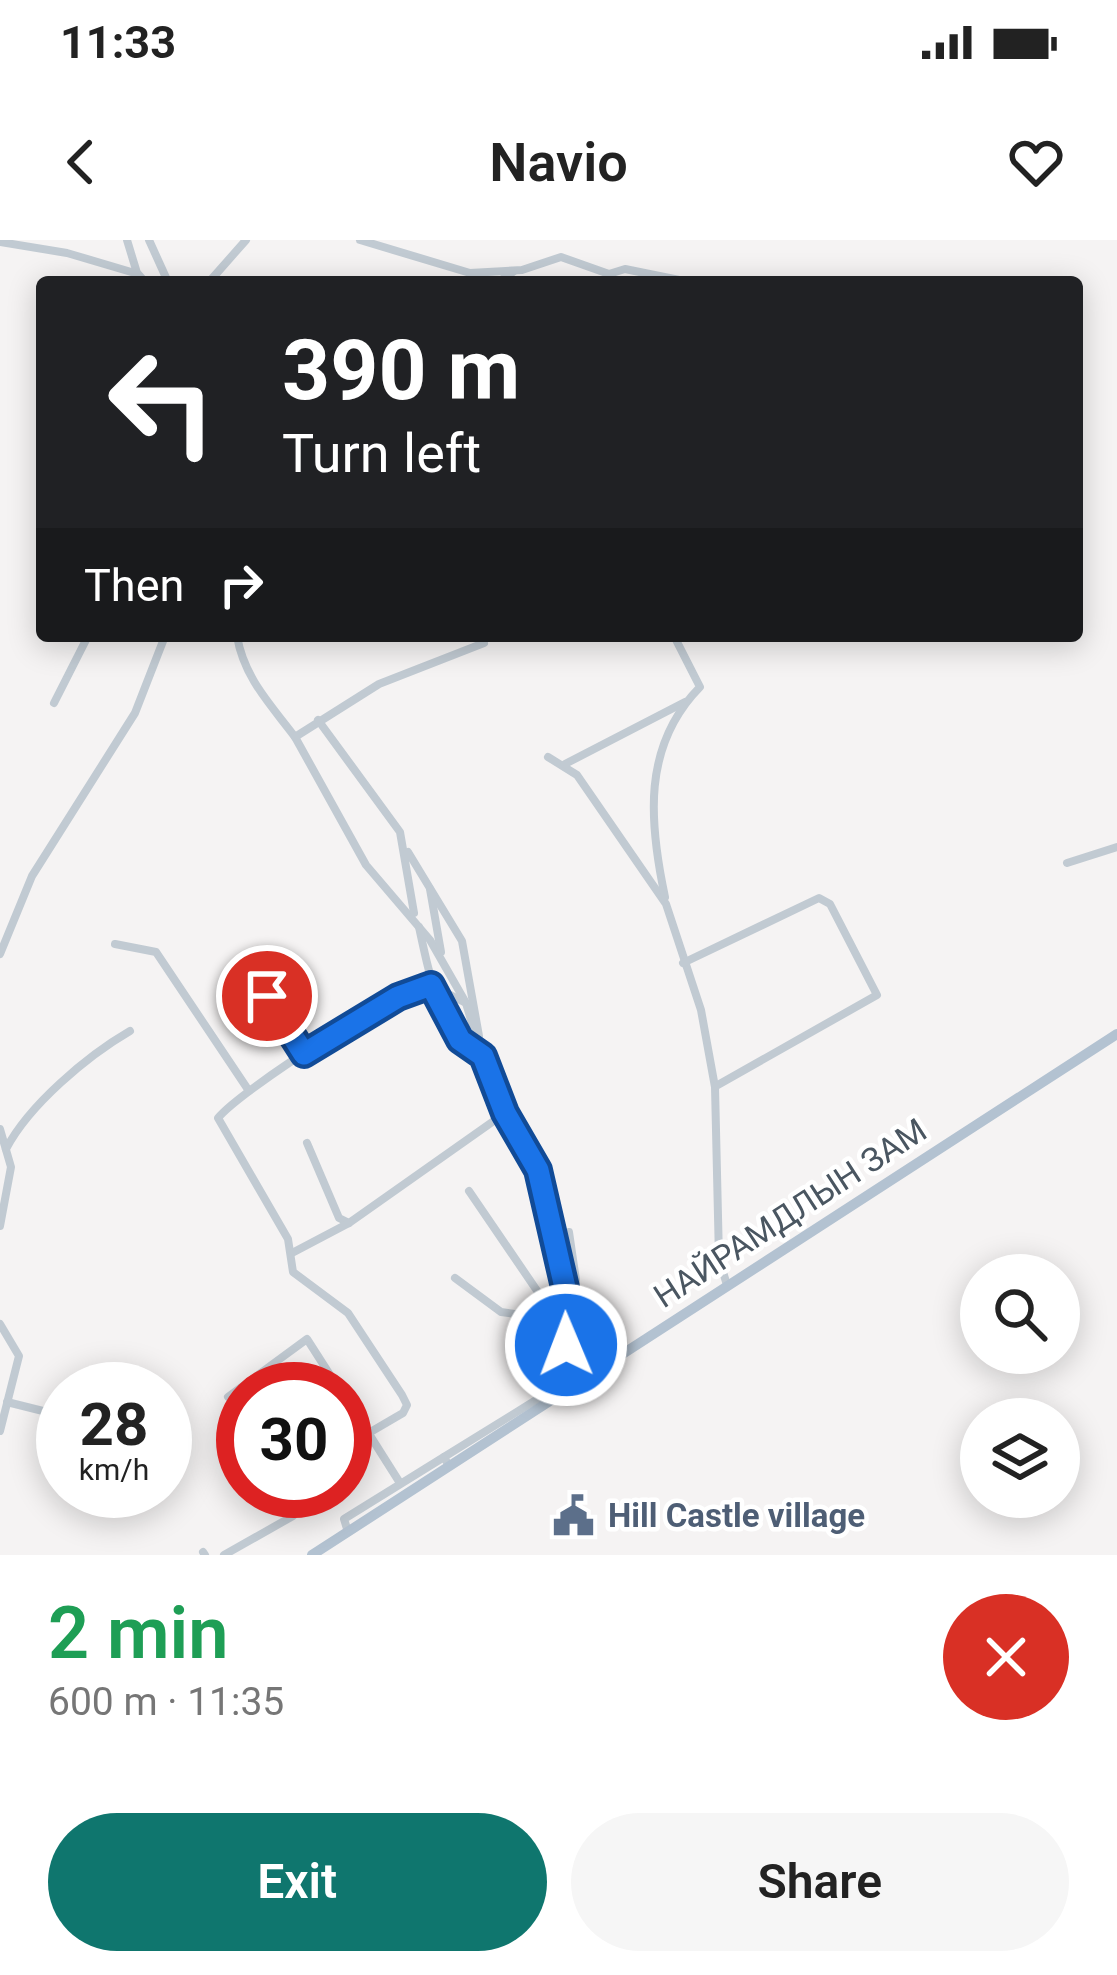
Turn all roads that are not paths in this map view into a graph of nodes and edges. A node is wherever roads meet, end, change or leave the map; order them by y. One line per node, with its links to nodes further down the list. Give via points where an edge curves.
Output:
1 (127, 240): 8 (street)
2 (149, 240): 9 (street)
3 (246, 240): 10 (street)
4 (360, 240): 6 (street, via 470,273)
5 (0, 242): 7 (street)
6 (514, 271): 11 (street); 12 (street, via 561,257 609,274)
7 (136, 276)
8 (141, 276)
9 (165, 276)
10 (219, 276)
11 (507, 276)
12 (659, 276)
13 (85, 642): 19 (street)
14 (163, 642): 31 (street, via 135,713 32,876)
15 (242, 642): 21 (street, via 250,675)
16 (677, 642): 18 (street, via 700,687)
17 (484, 643): 20 (street, via 379,684)
18 (685, 702): 23 (street); 28 (street, via 650,783)
19 (54, 703)
20 (318, 720): 21 (street); 25 (street)
21 (296, 737): 29 (street, via 366,865)
22 (548, 757): 23 (street)
23 (565, 764): 28 (street)
24 (1117, 847): 26 (street)
25 (407, 852): 27 (street); 29 (street)
26 (1067, 863)
27 (428, 882): 32 (street); 39 (street, via 462,940)
28 (666, 904): 33 (street)
29 (418, 924): 32 (street); 34 (street)
30 (115, 944): 43 (street, via 156,952)
31 (0, 954)
32 (442, 961): 36 (street)
33 (683, 963): 42 (street); 42 (street, via 819,898 830,904 878,994)
34 (431, 985): 36 (street); 40 (street); 41 (street, via 460,1040)
35 (267, 996): 40 (street)
36 (466, 1003): 39 (street)
37 (130, 1031): 47 (street, via 78,1064)
38 (1117, 1034): 55 (main road, НАЙРАМДЛЫН ЗАМ)
39 (478, 1043): 41 (street)
40 (304, 1054): 43 (street)
41 (483, 1056): 44 (street)
42 (715, 1087): 55 (street, via 719,1259)
43 (249, 1091): 53 (street, via 230,1103 218,1126)
44 (505, 1113): 49 (street); 52 (street, via 538,1170)
45 (0, 1129): 47 (street)
46 (307, 1143): 49 (street, via 338,1218)
47 (3, 1152): 50 (street, via 11,1167)
48 (469, 1191): 57 (street)
49 (349, 1223): 53 (street)
50 (0, 1226)
51 (569, 1232): 56 (street)
52 (556, 1249): 56 (street); 57 (street)
53 (292, 1253): 68 (street, via 293,1273 347,1313 407,1405)
54 (455, 1278): 57 (street, via 501,1312)
55 (727, 1285): 62 (main road, НАЙРАМДЛЫН ЗАМ)
56 (572, 1318): 59 (street); 63 (street)
57 (557, 1320): 63 (street)
58 (0, 1324): 65 (street, via 19,1356)
59 (589, 1339): 62 (street); 63 (street)
60 (276, 1362): 61 (street, via 307,1339)
61 (322, 1362)
62 (608, 1364): 64 (main road, НАЙРАМДЛЫН ЗАМ)
63 (560, 1372): 64 (street)
64 (558, 1392): 70 (main road, НАЙРАМДЛЫН ЗАМ)
65 (7, 1402): 66 (street); 67 (street)
66 (36, 1409)
67 (0, 1431)
68 (372, 1431)
69 (372, 1442): 71 (street)
70 (447, 1462): 71 (street); 73 (main road, НАЙРАМДЛЫН ЗАМ)
71 (400, 1484): 73 (street, via 344,1519)
72 (290, 1518): 74 (street)
73 (348, 1532): 75 (main road, НАЙРАМДЛЫН ЗАМ)
74 (230, 1553)
75 (312, 1555)

